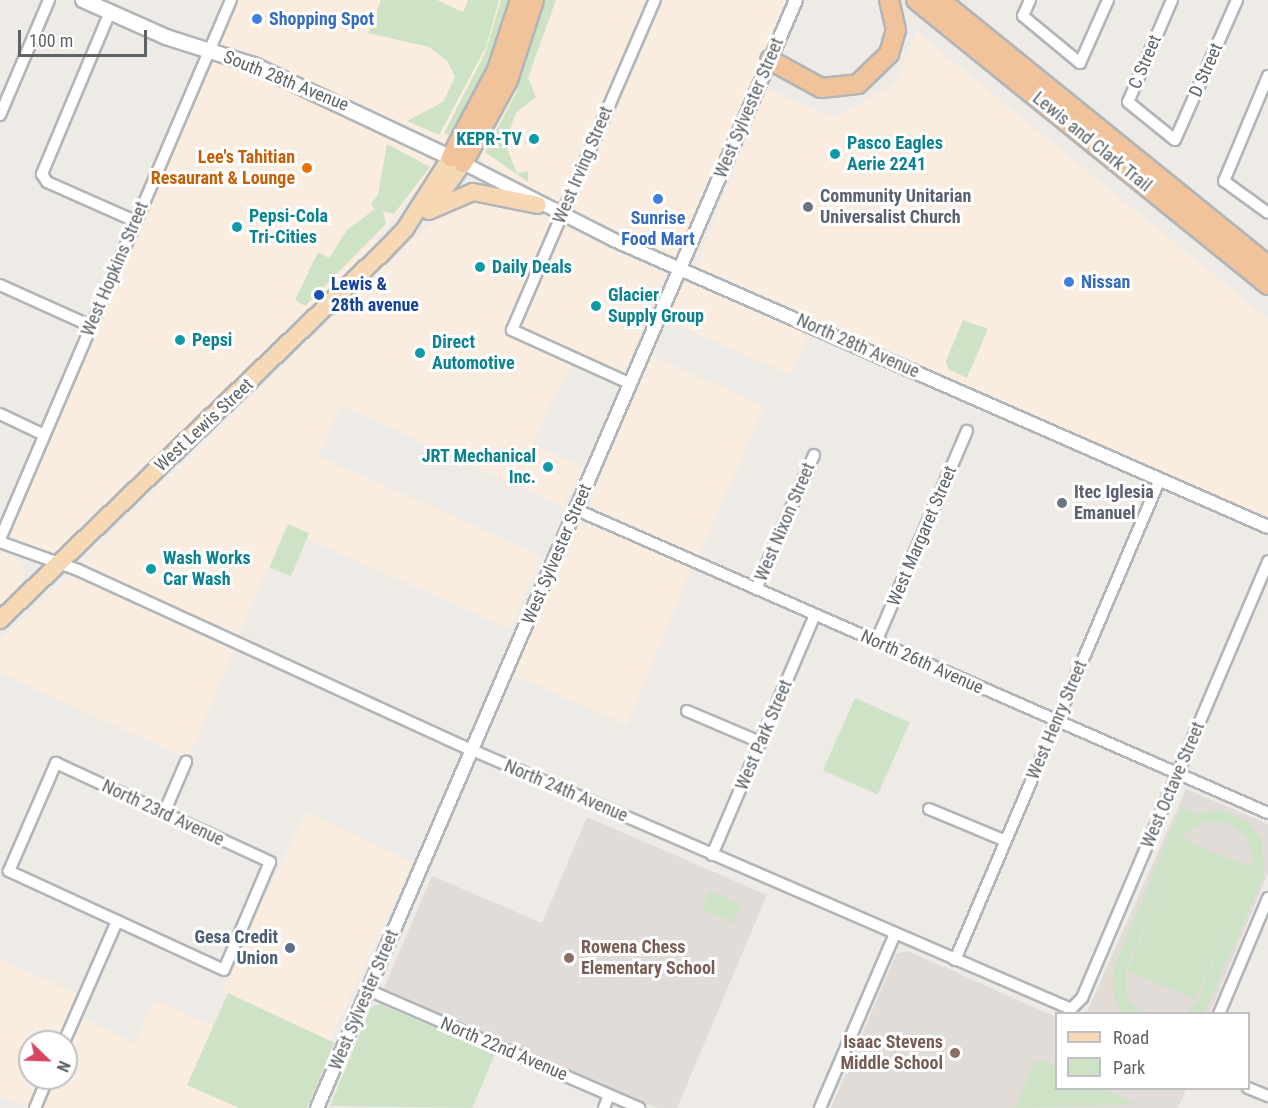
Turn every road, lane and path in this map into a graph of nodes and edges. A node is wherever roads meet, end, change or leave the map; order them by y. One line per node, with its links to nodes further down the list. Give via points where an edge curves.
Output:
1 (50, 0): 19 (street)
2 (84, 0): 15 (main road, South 28th Avenue)
3 (231, 0): 16 (street, West Hopkins Street)
4 (520, 0): 21 (highway, via 497,70)
5 (534, 0): 21 (highway, via 508,80)
6 (654, 0): 25 (street, West Irving Street)
7 (796, 0): 17 (street, West Sylvester Street)
8 (889, 0): 17 (highway, via 896,30 889,54 858,84 821,88)
9 (916, 0): 31 (highway, Lewis and Clark Trail)
10 (940, 0): 28 (highway, Lewis and Clark Trail)
11 (1030, 0): 12 (street, via 1023,16 1080,63)
12 (1108, 0)
13 (1172, 0): 20 (street, C Street, via 1128,102)
14 (1237, 0): 20 (street, D Street)
15 (110, 12): 16 (main road, South 28th Avenue); 26 (street, via 42,177)
16 (208, 51): 21 (main road, South 28th Avenue, via 254,65); 26 (street, West Hopkins Street)
17 (770, 60): 29 (street, West Sylvester Street)
18 (1268, 76): 24 (street, via 1224,181)
19 (0, 115)
20 (1175, 140)
21 (457, 160): 22 (street, North 28th Avenue); 23 (main road, West Lewis Street); 27 (main road, West Lewis Street)
22 (538, 205): 23 (main road, via 473,192); 25 (street, North 28th Avenue)
23 (429, 211): 27 (main road, West Lewis Street)
24 (1268, 213)
25 (562, 216): 29 (street, North 28th Avenue); 33 (street, West Irving Street, via 512,330)
26 (135, 221): 32 (street, West Hopkins Street)
27 (405, 229): 43 (main road, West Lewis Street)
28 (1268, 266)
29 (680, 269): 33 (street, West Sylvester Street); 38 (street, North 28th Avenue)
30 (0, 285): 32 (street)
31 (1268, 285)
32 (91, 326): 36 (street, West Hopkins Street)
33 (631, 384): 39 (street, West Sylvester Street)
34 (0, 414): 36 (street)
35 (968, 431): 47 (street, West Margaret Street)
36 (44, 435): 41 (street, West Hopkins Street)
37 (814, 455): 44 (street, West Nixon Street)
38 (1160, 479): 40 (street, North 28th Avenue); 49 (street, West Henry Street)
39 (577, 510): 44 (street, North 26th Avenue); 51 (street, West Sylvester Street)
40 (1268, 527)
41 (0, 540): 43 (street, North 24th Avenue)
42 (1268, 561): 53 (street, West Octave Street)
43 (59, 565): 46 (main road, West Lewis Street); 51 (street, North 24th Avenue)
44 (756, 589): 45 (street, North 26th Avenue)
45 (815, 615): 47 (street, North 26th Avenue); 50 (street, West Park Street)
46 (0, 620)
47 (876, 642): 49 (street, North 26th Avenue)
48 (687, 711): 50 (street)
49 (1057, 721): 53 (street, North 26th Avenue); 57 (street, West Henry Street)
50 (760, 742): 58 (street, West Park Street)
51 (472, 750): 58 (street, North 24th Avenue); 63 (street, West Sylvester Street)
52 (186, 762): 55 (street)
53 (1178, 773): 56 (street, North 26th Avenue); 64 (street, West Octave Street)
54 (929, 809): 57 (street)
55 (164, 813): 60 (street, North 23rd Avenue, via 270,862 224,970); 60 (street, North 23rd Avenue, via 56,764 9,871)
56 (1268, 813)
57 (1006, 841): 62 (street, West Henry Street)
58 (712, 855): 61 (street, North 24th Avenue)
59 (1268, 898): 65 (street)
60 (117, 921): 66 (street)
61 (895, 934): 62 (street, North 24th Avenue); 75 (street)
62 (955, 960): 64 (street, North 24th Avenue)
63 (368, 990): 69 (street, North 22nd Avenue); 72 (street, West Sylvester Street)
64 (1075, 1007)
65 (1220, 1012)
66 (69, 1030)
67 (1250, 1089): 70 (street)
68 (43, 1090): 71 (street)
69 (609, 1095): 73 (street); 74 (street, North 22nd Avenue)
70 (1268, 1096)
71 (35, 1108)
72 (317, 1108)
73 (604, 1108)
74 (640, 1108)
75 (820, 1108)

